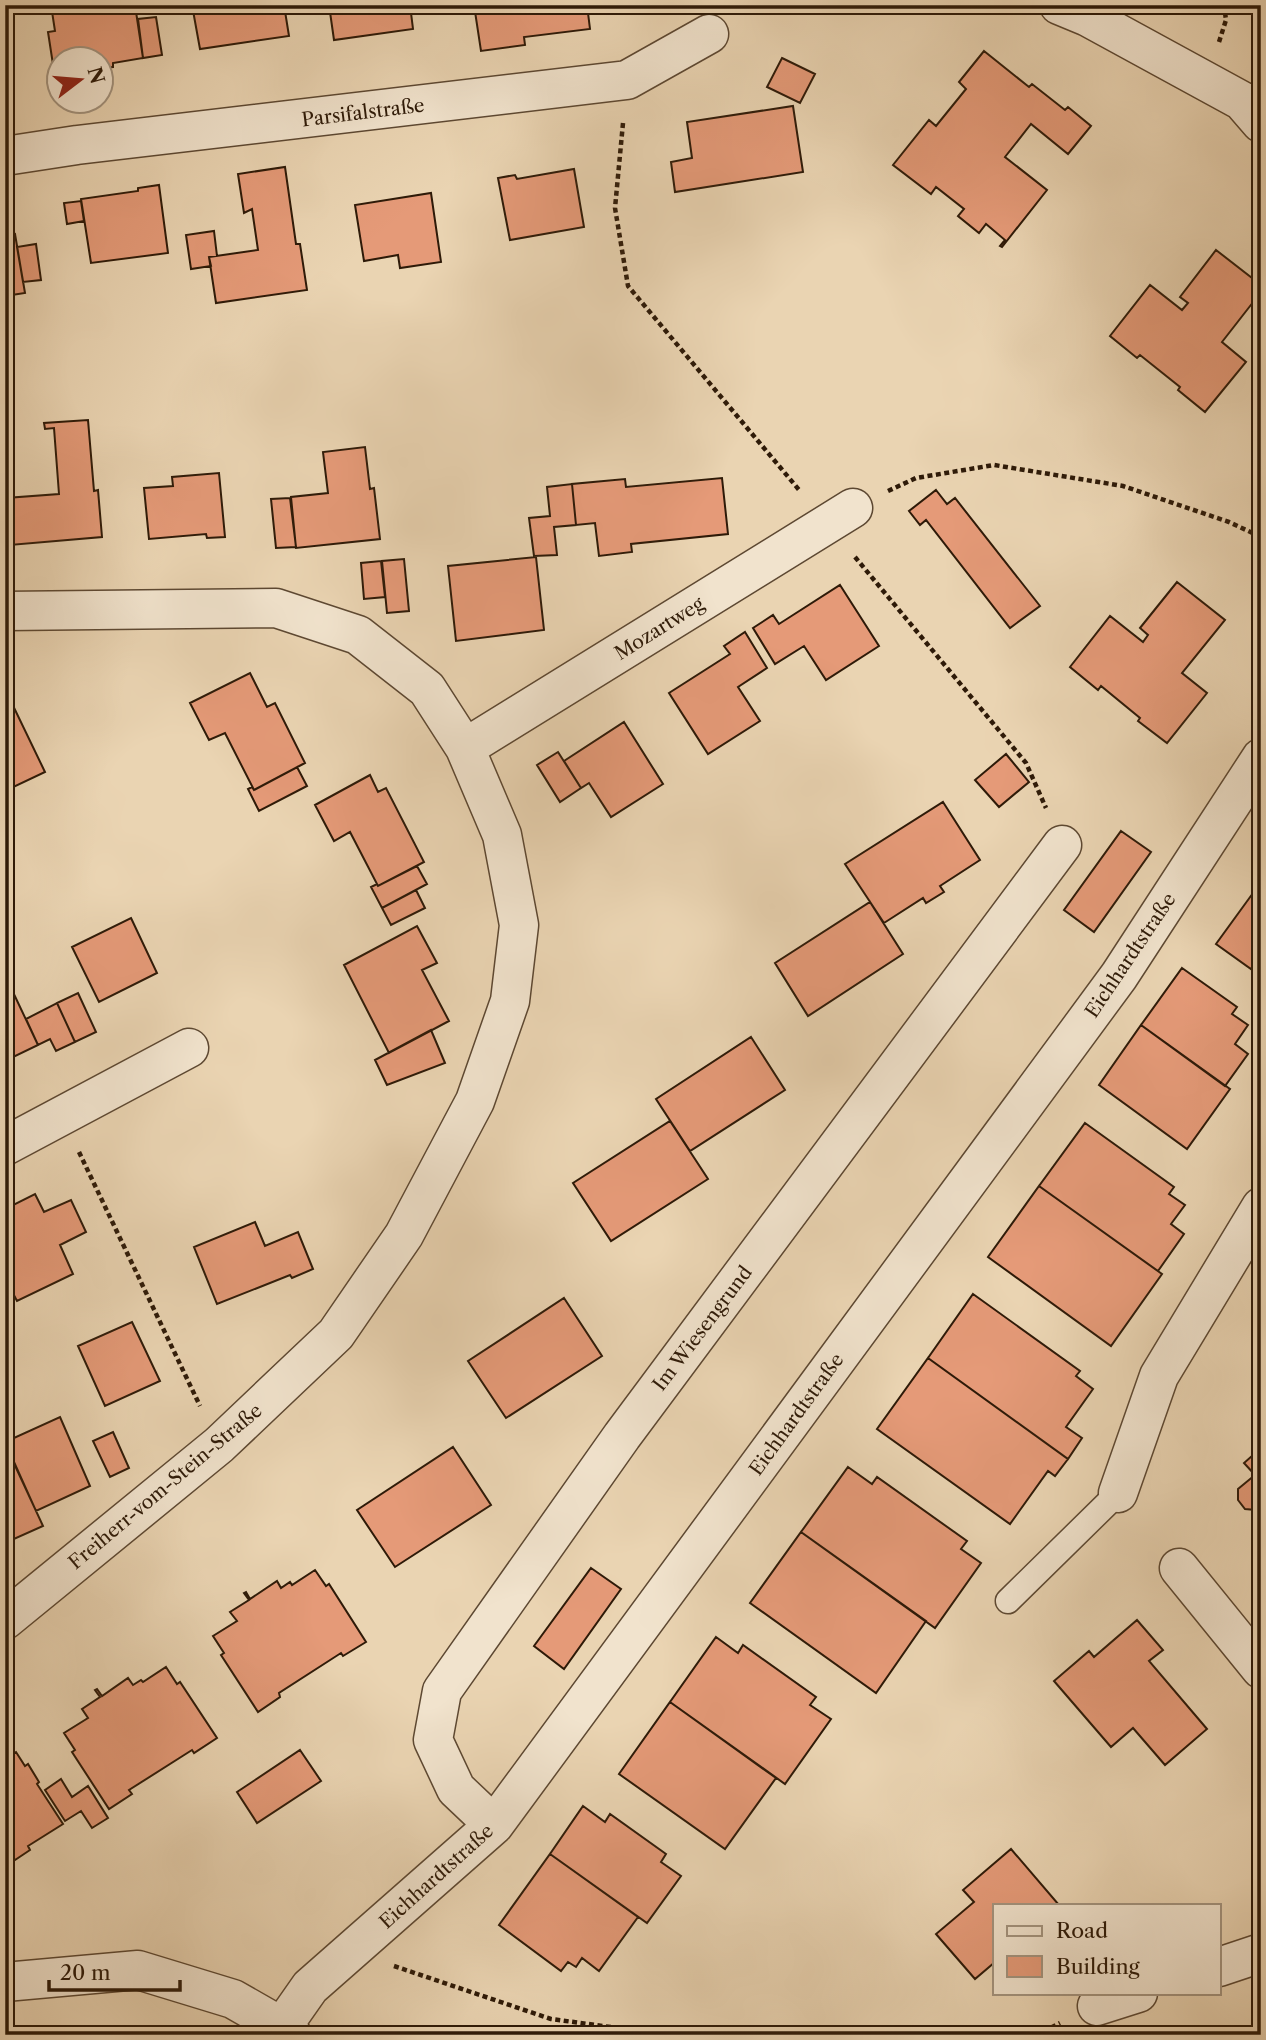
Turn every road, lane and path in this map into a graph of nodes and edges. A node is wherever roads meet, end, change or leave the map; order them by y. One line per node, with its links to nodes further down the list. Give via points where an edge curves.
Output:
1 (1059, 5): 4 (street)
2 (709, 34): 3 (street, Parsifalstraße)
3 (627, 80): 5 (street, Parsifalstraße); 6 (path, via 615,208 628,286)
4 (1255, 101)
5 (5, 156)
6 (841, 516): 7 (path, via 916,478 994,465 1123,486); 9 (street, Mozartweg); 11 (path, via 1026,764)
7 (1261, 537)
8 (5, 611): 9 (street, Freiherr-vom-Stein-Straße, via 276,608 358,635 427,688)
9 (465, 748): 16 (street, Freiherr-vom-Stein-Straße, via 502,835 519,925 510,1001 475,1101 404,1236 336,1334)
10 (1261, 758): 22 (street, Eichhardtstraße, via 1119,976)
11 (1062, 845): 22 (street, Im Wiesengrund, via 621,1436 442,1691 433,1740 456,1790)
12 (189, 1048): 13 (street)
13 (62, 1116): 14 (street); 16 (path)
14 (5, 1146)
15 (1261, 1207): 17 (street, via 1159,1376)
16 (219, 1445): 20 (street, Freiherr-vom-Stein-Straße)
17 (1118, 1493): 19 (lane)
18 (1179, 1568): 21 (street)
19 (1008, 1601)
20 (5, 1620)
21 (1261, 1668)
22 (494, 1825): 23 (street, Eichhardtstraße)
23 (363, 1942): 29 (street, Eichhardtstraße, via 310,1987); 30 (path, via 398,1969 551,2019)
24 (1261, 1953): 25 (street)
25 (1220, 1967)
26 (5, 1982): 29 (street, via 138,1970 233,1999)
27 (1135, 1994): 28 (street)
28 (1097, 2006)
29 (287, 2031)
30 (670, 2035)

